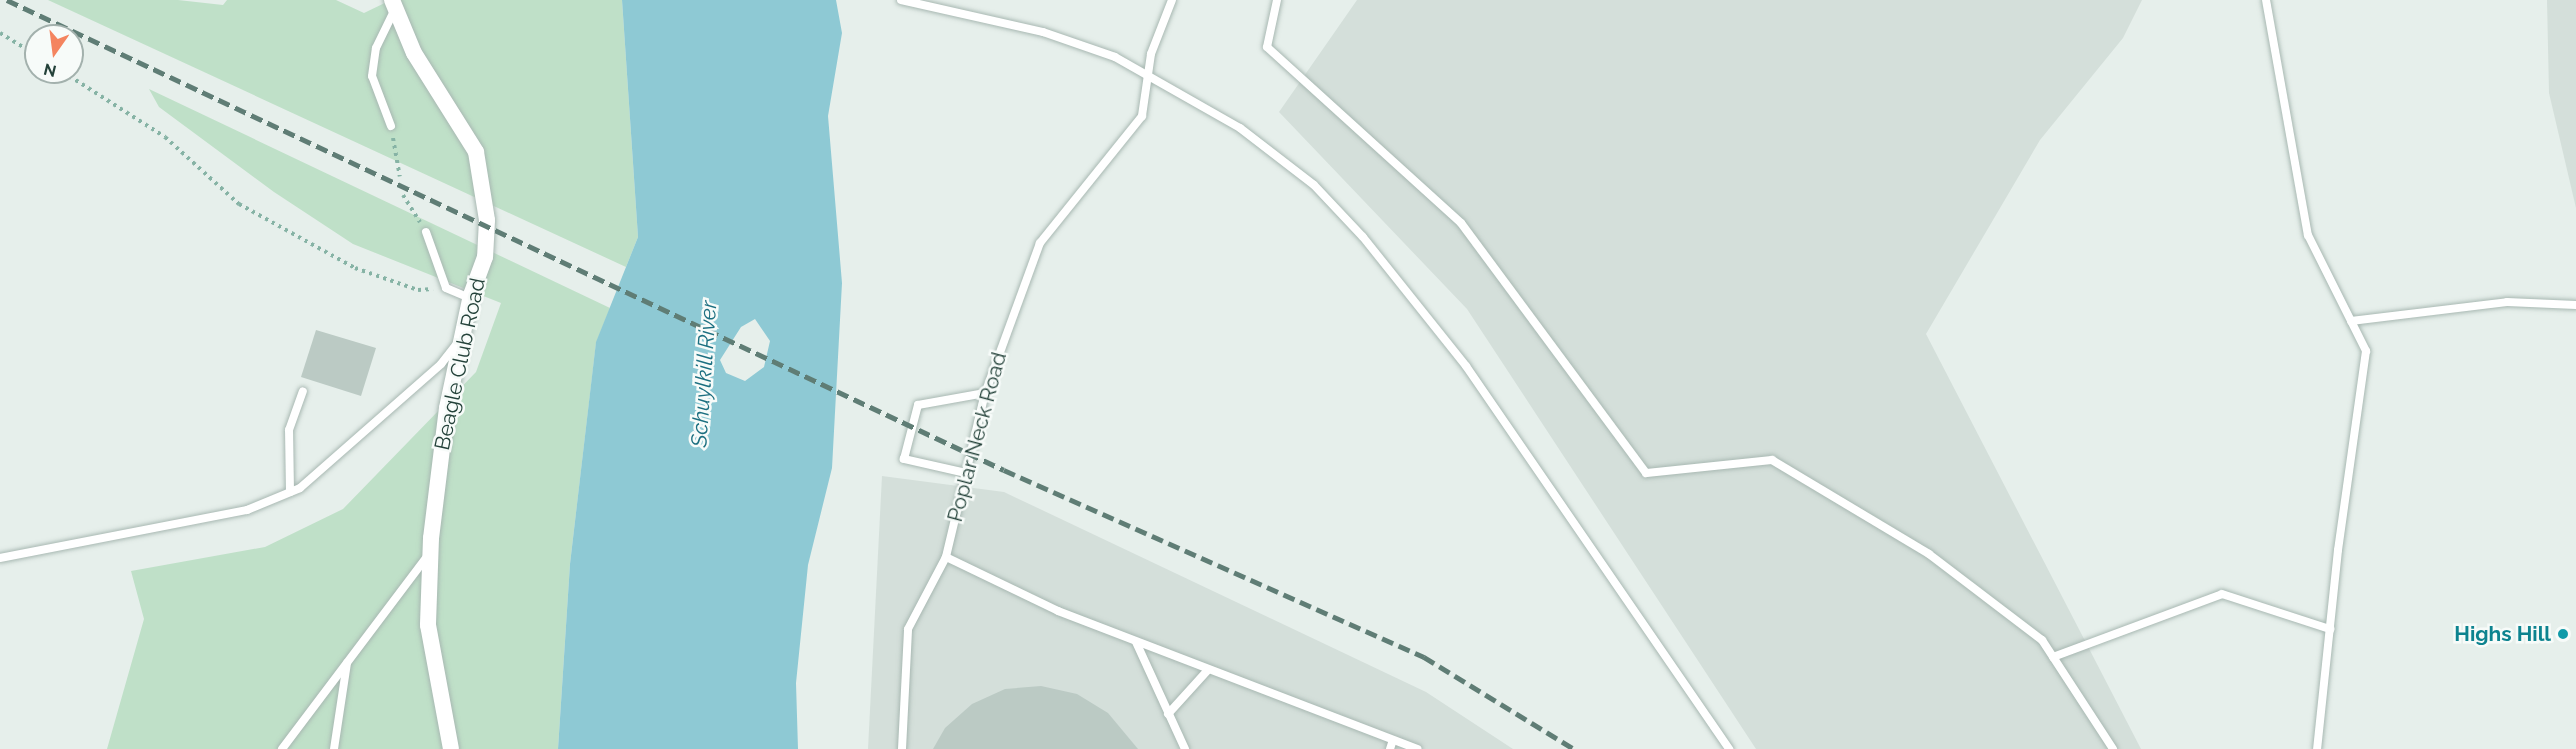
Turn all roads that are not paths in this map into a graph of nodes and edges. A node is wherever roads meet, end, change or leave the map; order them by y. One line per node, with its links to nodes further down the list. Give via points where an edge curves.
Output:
1 (901, 0): 6 (lane, via 1082,43)
2 (1172, 0): 6 (lane, Poplar Neck Road, via 1151,54)
3 (1277, 0): 22 (lane, via 1267,47 1461,223 1646,473 1772,460 1929,554 2042,640)
4 (2266, 0): 11 (lane, via 2308,235)
5 (394, 4): 7 (lane, via 376,48 372,76); 9 (street, Beagle Club Road, via 414,53 476,152 487,220 484,257)
6 (1150, 77): 14 (lane, Poplar Neck Road, via 1142,116 1040,243); 33 (lane, via 1272,150 1314,185 1363,237 1466,366)
7 (391, 126)
8 (426, 232): 9 (lane, via 446,288)
9 (470, 298): 12 (street, Beagle Club Road)
10 (2576, 305): 11 (lane, via 2506,302)
11 (2351, 321): 20 (lane, via 2366,351)
12 (462, 336): 16 (lane, via 434,371 354,443); 17 (street, Beagle Club Road, via 440,452)
13 (303, 391): 16 (lane, via 289,430)
14 (985, 393): 15 (lane, Poplar Neck Road); 15 (lane, via 918,405 904,459)
15 (966, 473): 18 (lane, Poplar Neck Road)
16 (290, 492): 19 (lane, via 247,510)
17 (430, 552): 23 (lane); 29 (street, Beagle Club Road, via 428,625)
18 (946, 557): 21 (lane, via 1058,611); 30 (lane, Poplar Neck Road, via 908,629)
19 (0, 558)
20 (2330, 629): 22 (lane, via 2222,594); 35 (lane)
21 (1136, 642): 24 (lane); 25 (lane)
22 (2053, 657): 34 (lane)
23 (348, 659): 27 (lane); 28 (lane)
24 (1207, 671): 25 (lane); 26 (lane)
25 (1168, 714): 31 (lane)
26 (1392, 745): 32 (lane)
27 (282, 749)
28 (334, 749)
29 (451, 749)
30 (902, 749)
31 (1185, 749)
32 (1417, 749)
33 (1729, 749)
34 (2113, 749)
35 (2317, 749)

